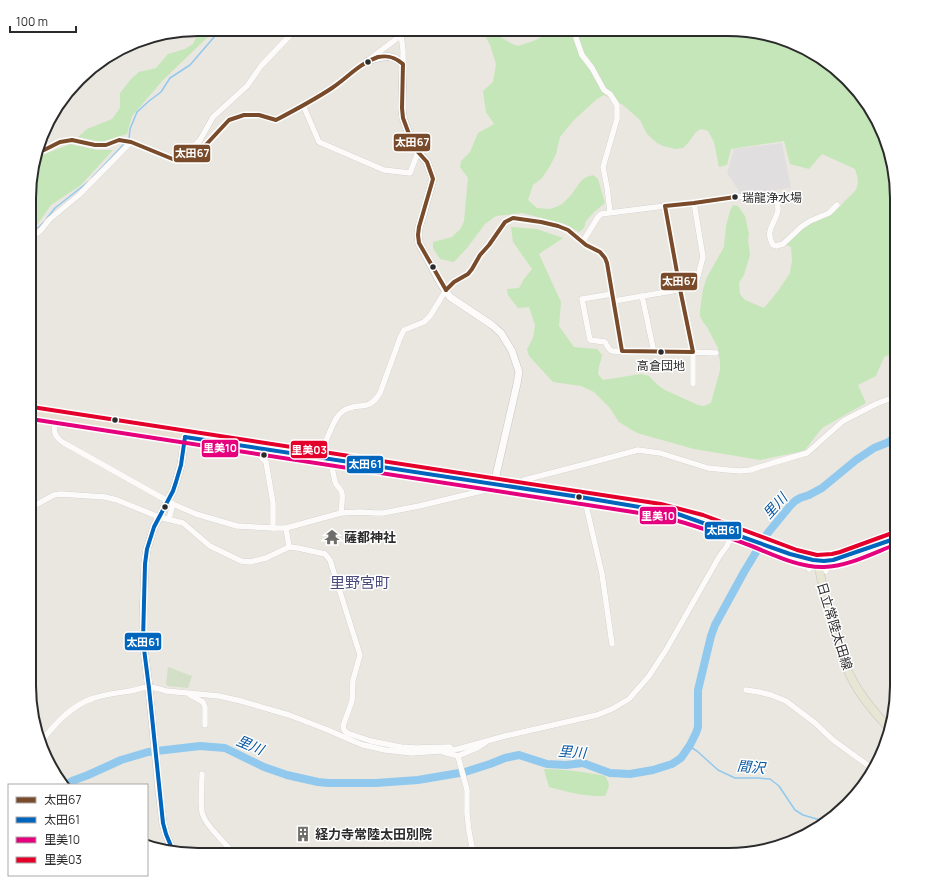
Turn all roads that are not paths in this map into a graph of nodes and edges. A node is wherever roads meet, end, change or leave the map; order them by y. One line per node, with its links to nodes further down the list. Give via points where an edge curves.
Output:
1 (290, 36): 11 (street, via 247,86 213,116 200,140)
2 (400, 36): 5 (street)
3 (401, 36): 6 (street)
4 (577, 36): 15 (street, via 582,55 604,90 617,105 617,119 603,167)
5 (368, 61): 6 (street, via 388,56); 7 (street)
6 (403, 64): 10 (street, via 403,118)
7 (303, 106): 10 (street, via 319,142 384,170 410,173); 11 (street, via 276,120 259,115 244,115 230,120 202,149)
8 (132, 142): 9 (street, via 119,140 106,145 95,145 72,140 60,142); 11 (street); 16 (street)
9 (44, 150)
10 (418, 152): 19 (street, via 427,162 433,179 419,227 419,243)
11 (180, 160)
12 (694, 203): 13 (street, via 735,197 776,197 778,208 770,233 771,241 776,246 783,244 801,227 829,213); 14 (street); 18 (street, via 703,257 695,287)
13 (837, 205)
14 (665, 206): 15 (street); 18 (street)
15 (610, 212): 17 (street, via 598,217)
16 (36, 234)
17 (582, 243): 19 (street, via 569,230 514,218 505,222 468,274); 20 (street, via 605,257)
18 (680, 289): 21 (street); 25 (street)
19 (446, 290): 33 (street, via 424,322 404,330 376,399 367,406 353,406 336,418 326,442); 34 (street, via 450,297 501,333 512,351 518,372)
20 (612, 294): 22 (street); 23 (street, via 582,299 590,340 605,342 613,352)
21 (642, 296): 22 (street); 24 (street)
22 (614, 301): 23 (street)
23 (622, 351): 24 (street)
24 (654, 352): 25 (street)
25 (693, 352): 26 (street); 27 (street)
26 (716, 354)
27 (693, 384)
28 (890, 399): 35 (street, via 843,421 806,453 750,470 708,468 660,453 638,450 524,480)
29 (36, 414): 30 (highway)
30 (55, 416): 31 (highway); 37 (street, via 55,435 58,439)
31 (185, 437): 32 (highway); 37 (street)
32 (251, 447): 33 (highway); 42 (street, via 266,462 273,502)
33 (326, 459): 34 (highway); 39 (street, via 331,465 335,483 342,493)
34 (494, 484): 35 (highway); 39 (street, via 490,489 383,513)
35 (519, 488): 36 (highway)
36 (586, 498): 44 (highway, via 675,513); 48 (street, via 602,574)
37 (171, 502): 40 (street); 41 (street); 42 (street, via 202,516 237,526)
38 (36, 505): 40 (street, via 61,494 105,497)
39 (341, 513): 43 (street)
40 (159, 517): 41 (street); 49 (street, via 150,538 145,564 143,641)
41 (169, 519): 46 (street, via 183,523 210,546 241,561 250,562 266,558)
42 (273, 528): 43 (street)
43 (286, 528): 46 (street)
44 (735, 534): 47 (highway, via 804,558); 56 (street, via 666,650 629,699 597,715)
45 (890, 540): 47 (highway)
46 (289, 547): 54 (street, via 325,554 330,560 360,655 353,680 352,701 343,726)
47 (818, 567): 52 (main road, 日立常陸太田線, via 852,680)
48 (612, 644)
49 (149, 689): 51 (street, via 160,688); 55 (street, via 104,695 82,703 66,715); 63 (street, via 163,823)
50 (746, 690): 61 (street, via 786,700 833,740)
51 (188, 693): 53 (street, via 203,702); 57 (street, via 219,696 268,708)
52 (885, 724)
53 (205, 725)
54 (347, 733): 57 (street); 58 (street, via 401,747)
55 (45, 737)
56 (488, 741): 58 (street); 60 (street)
57 (361, 744): 59 (street, via 412,753)
58 (460, 748): 59 (street)
59 (440, 751): 60 (street)
60 (458, 758): 65 (street, via 467,790)
61 (869, 765)
62 (202, 774): 64 (street, via 202,813)
63 (171, 846)
64 (229, 848)
65 (472, 848)

